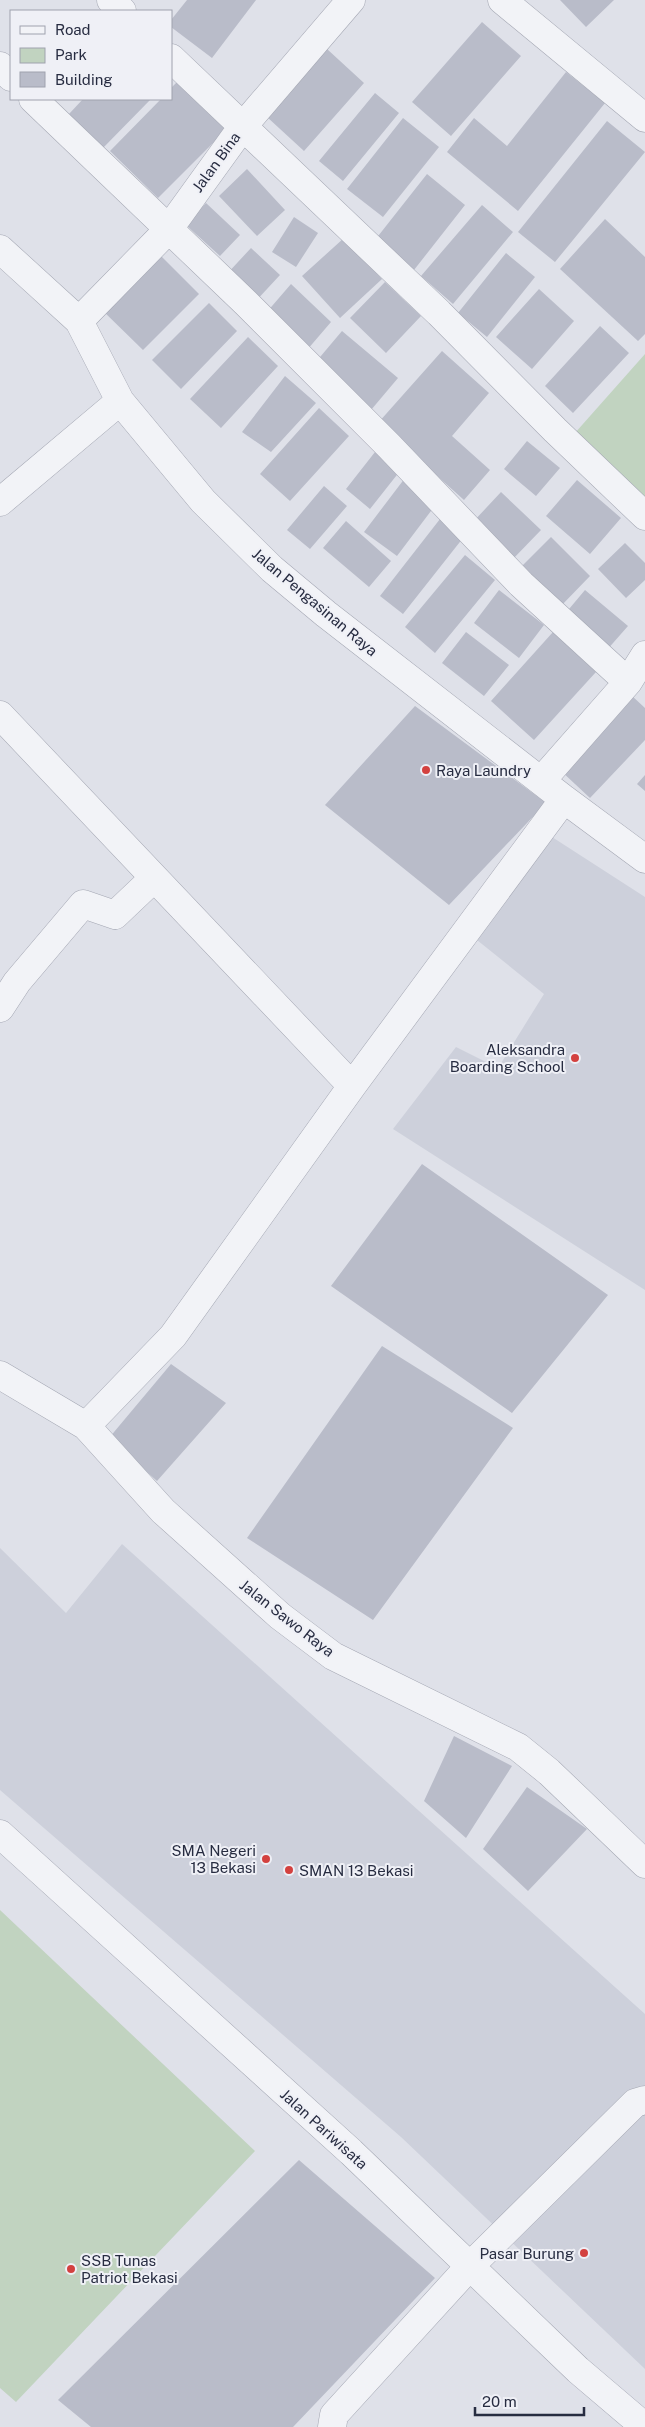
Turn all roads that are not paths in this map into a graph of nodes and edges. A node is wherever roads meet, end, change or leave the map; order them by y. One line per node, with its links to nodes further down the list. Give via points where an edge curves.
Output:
1 (111, 0): 4 (street)
2 (351, 0): 10 (street, Jalan Bina)
3 (502, 0): 9 (street)
4 (121, 10)
5 (172, 59): 10 (street)
6 (0, 66): 7 (street)
7 (10, 76)
8 (34, 100): 11 (street)
9 (645, 118)
10 (243, 126): 11 (street, Jalan Bina); 16 (street)
11 (168, 230): 13 (street, Jalan Bina); 18 (street, via 389,446 521,584)
12 (0, 249): 13 (street, Jalan Pengasinan Raya)
13 (79, 321): 14 (street, Jalan Pengasinan Raya)
14 (120, 401): 15 (street); 20 (street, Jalan Pengasinan Raya, via 203,501 272,569)
15 (0, 502)
16 (645, 516)
17 (645, 655): 18 (street)
18 (628, 682): 20 (street)
19 (0, 715): 23 (street)
20 (541, 782): 21 (street, Jalan Pengasinan Raya)
21 (564, 799): 22 (street, Jalan Pengasinan Raya); 25 (street)
22 (645, 859)
23 (154, 878): 24 (street, via 114,915 84,904 17,982); 25 (street)
24 (0, 1008)
25 (352, 1086): 27 (street, via 173,1336)
26 (0, 1375): 27 (street, Jalan Sawo Raya)
27 (86, 1426): 29 (street, Jalan Sawo Raya, via 163,1511 280,1616 333,1656 518,1747 549,1772)
28 (0, 1834): 31 (street, Jalan Pariwisata, via 351,2152)
29 (645, 1864)
30 (645, 2100): 31 (street, via 635,2103)
31 (469, 2266): 32 (street, via 334,2415); 33 (street, Jalan Pariwisata, via 578,2370)
32 (332, 2427)
33 (645, 2427)

